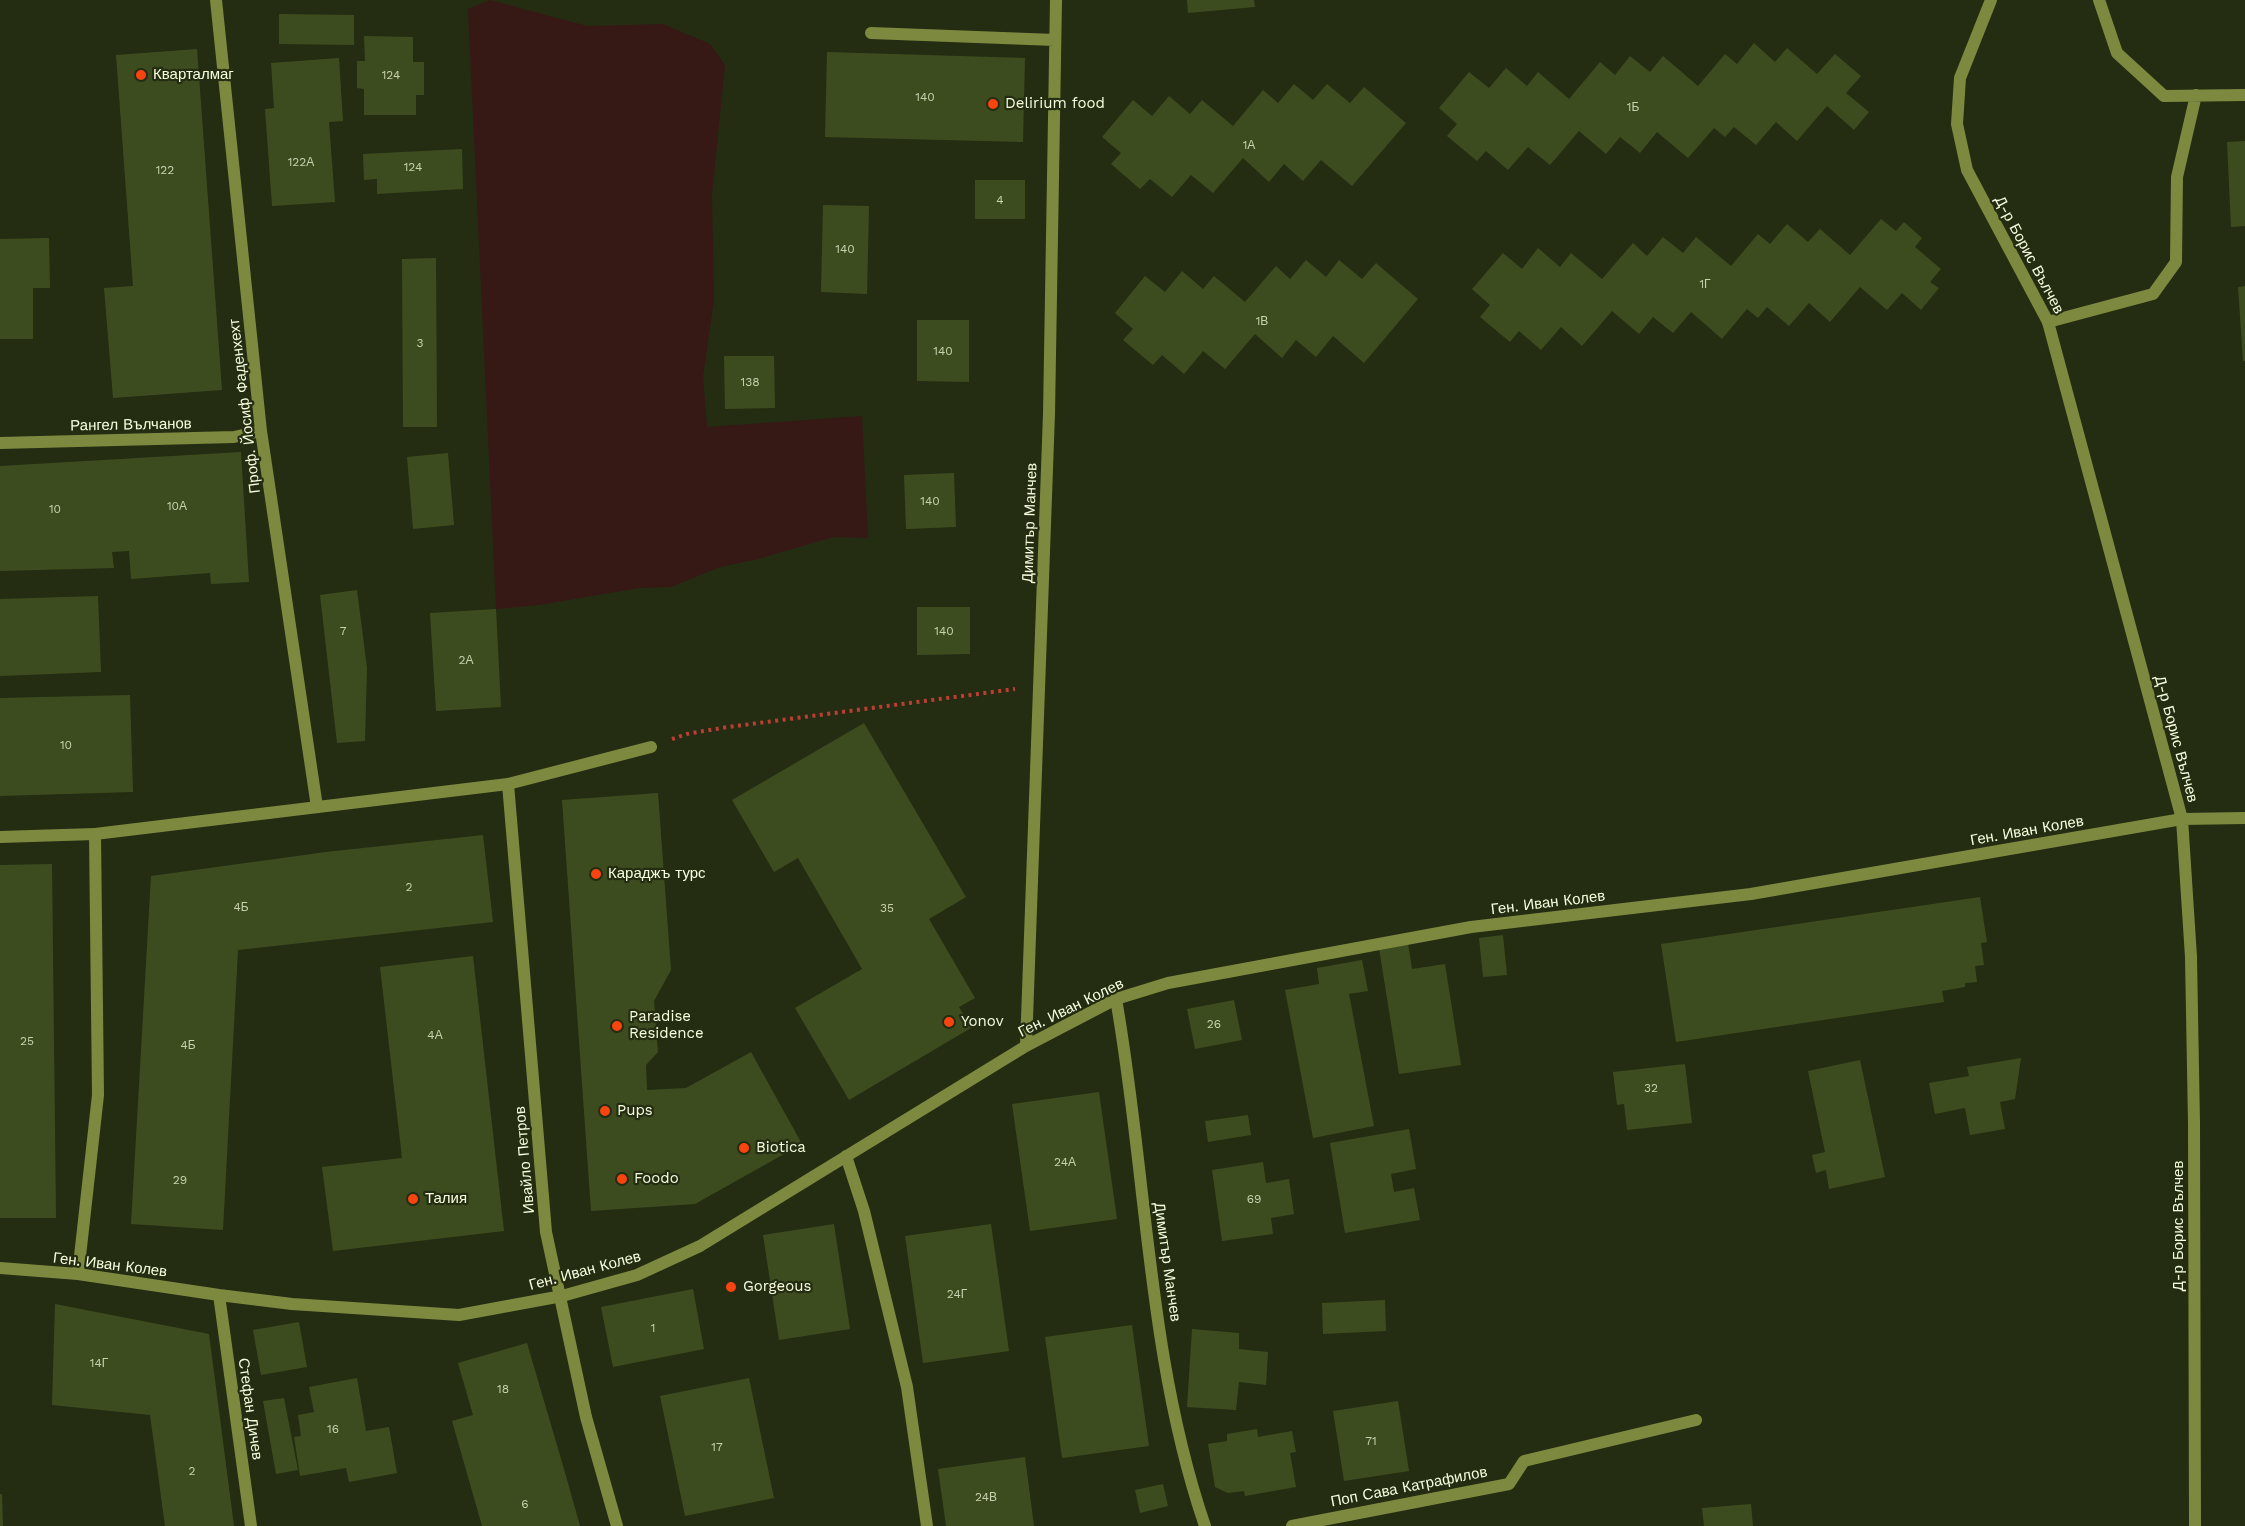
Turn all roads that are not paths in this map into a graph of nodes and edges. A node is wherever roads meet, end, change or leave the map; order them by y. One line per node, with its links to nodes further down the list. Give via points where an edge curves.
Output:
1 (216, 0): 10 (street, Проф. Йосиф Фаденхехт)
2 (1056, 0): 6 (street, Димитър Манчев)
3 (1991, 0): 9 (street, Д-р Борис Вълчев, via 1960,78 1957,124 1967,170)
4 (2099, 0): 7 (street, via 2116,53 2164,96)
5 (871, 33): 6 (street)
6 (1055, 40): 20 (street, Димитър Манчев, via 1049,403)
7 (2196, 95): 8 (street); 9 (street, via 2177,177 2176,262 2153,294)
8 (2245, 95)
9 (2048, 322): 16 (street, Д-р Борис Вълчев)
10 (261, 431): 11 (street, Рангел Вълчанов, via 234,437); 14 (street, Проф. Йосиф Фаденхехт)
11 (0, 443)
12 (651, 747): 13 (street)
13 (508, 784): 14 (street); 25 (street, Ивайло Петров, via 546,1232)
14 (317, 807): 17 (street)
15 (2245, 818): 16 (street, Ген. Иван Колев)
16 (2182, 819): 19 (street, Ген. Иван Колев, via 1751,894 1471,927 1168,983); 32 (street, Д-р Борис Вълчев, via 2191,957)
17 (95, 834): 18 (street); 23 (street, via 98,1095)
18 (0, 837)
19 (1116, 999): 20 (street, Ген. Иван Колев); 30 (street, Димитър Манчев, via 1166,1367 1190,1481)
20 (1026, 1046): 21 (street, Ген. Иван Колев)
21 (846, 1156): 25 (street, Ген. Иван Колев, via 700,1246 637,1275); 29 (street, via 864,1211 907,1387)
22 (0, 1268): 23 (street, Ген. Иван Колев)
23 (78, 1274): 24 (street, Ген. Иван Колев)
24 (219, 1295): 25 (street, Ген. Иван Колев, via 459,1315); 27 (street, Стефан Дичев)
25 (562, 1296): 28 (street, Ивайло Петров, via 586,1417)
26 (1696, 1420): 31 (street, Поп Сава Катрафилов, via 1524,1461 1509,1484)
27 (251, 1526)
28 (617, 1526)
29 (927, 1526)
30 (1205, 1526)
31 (1292, 1526)
32 (2195, 1526)

